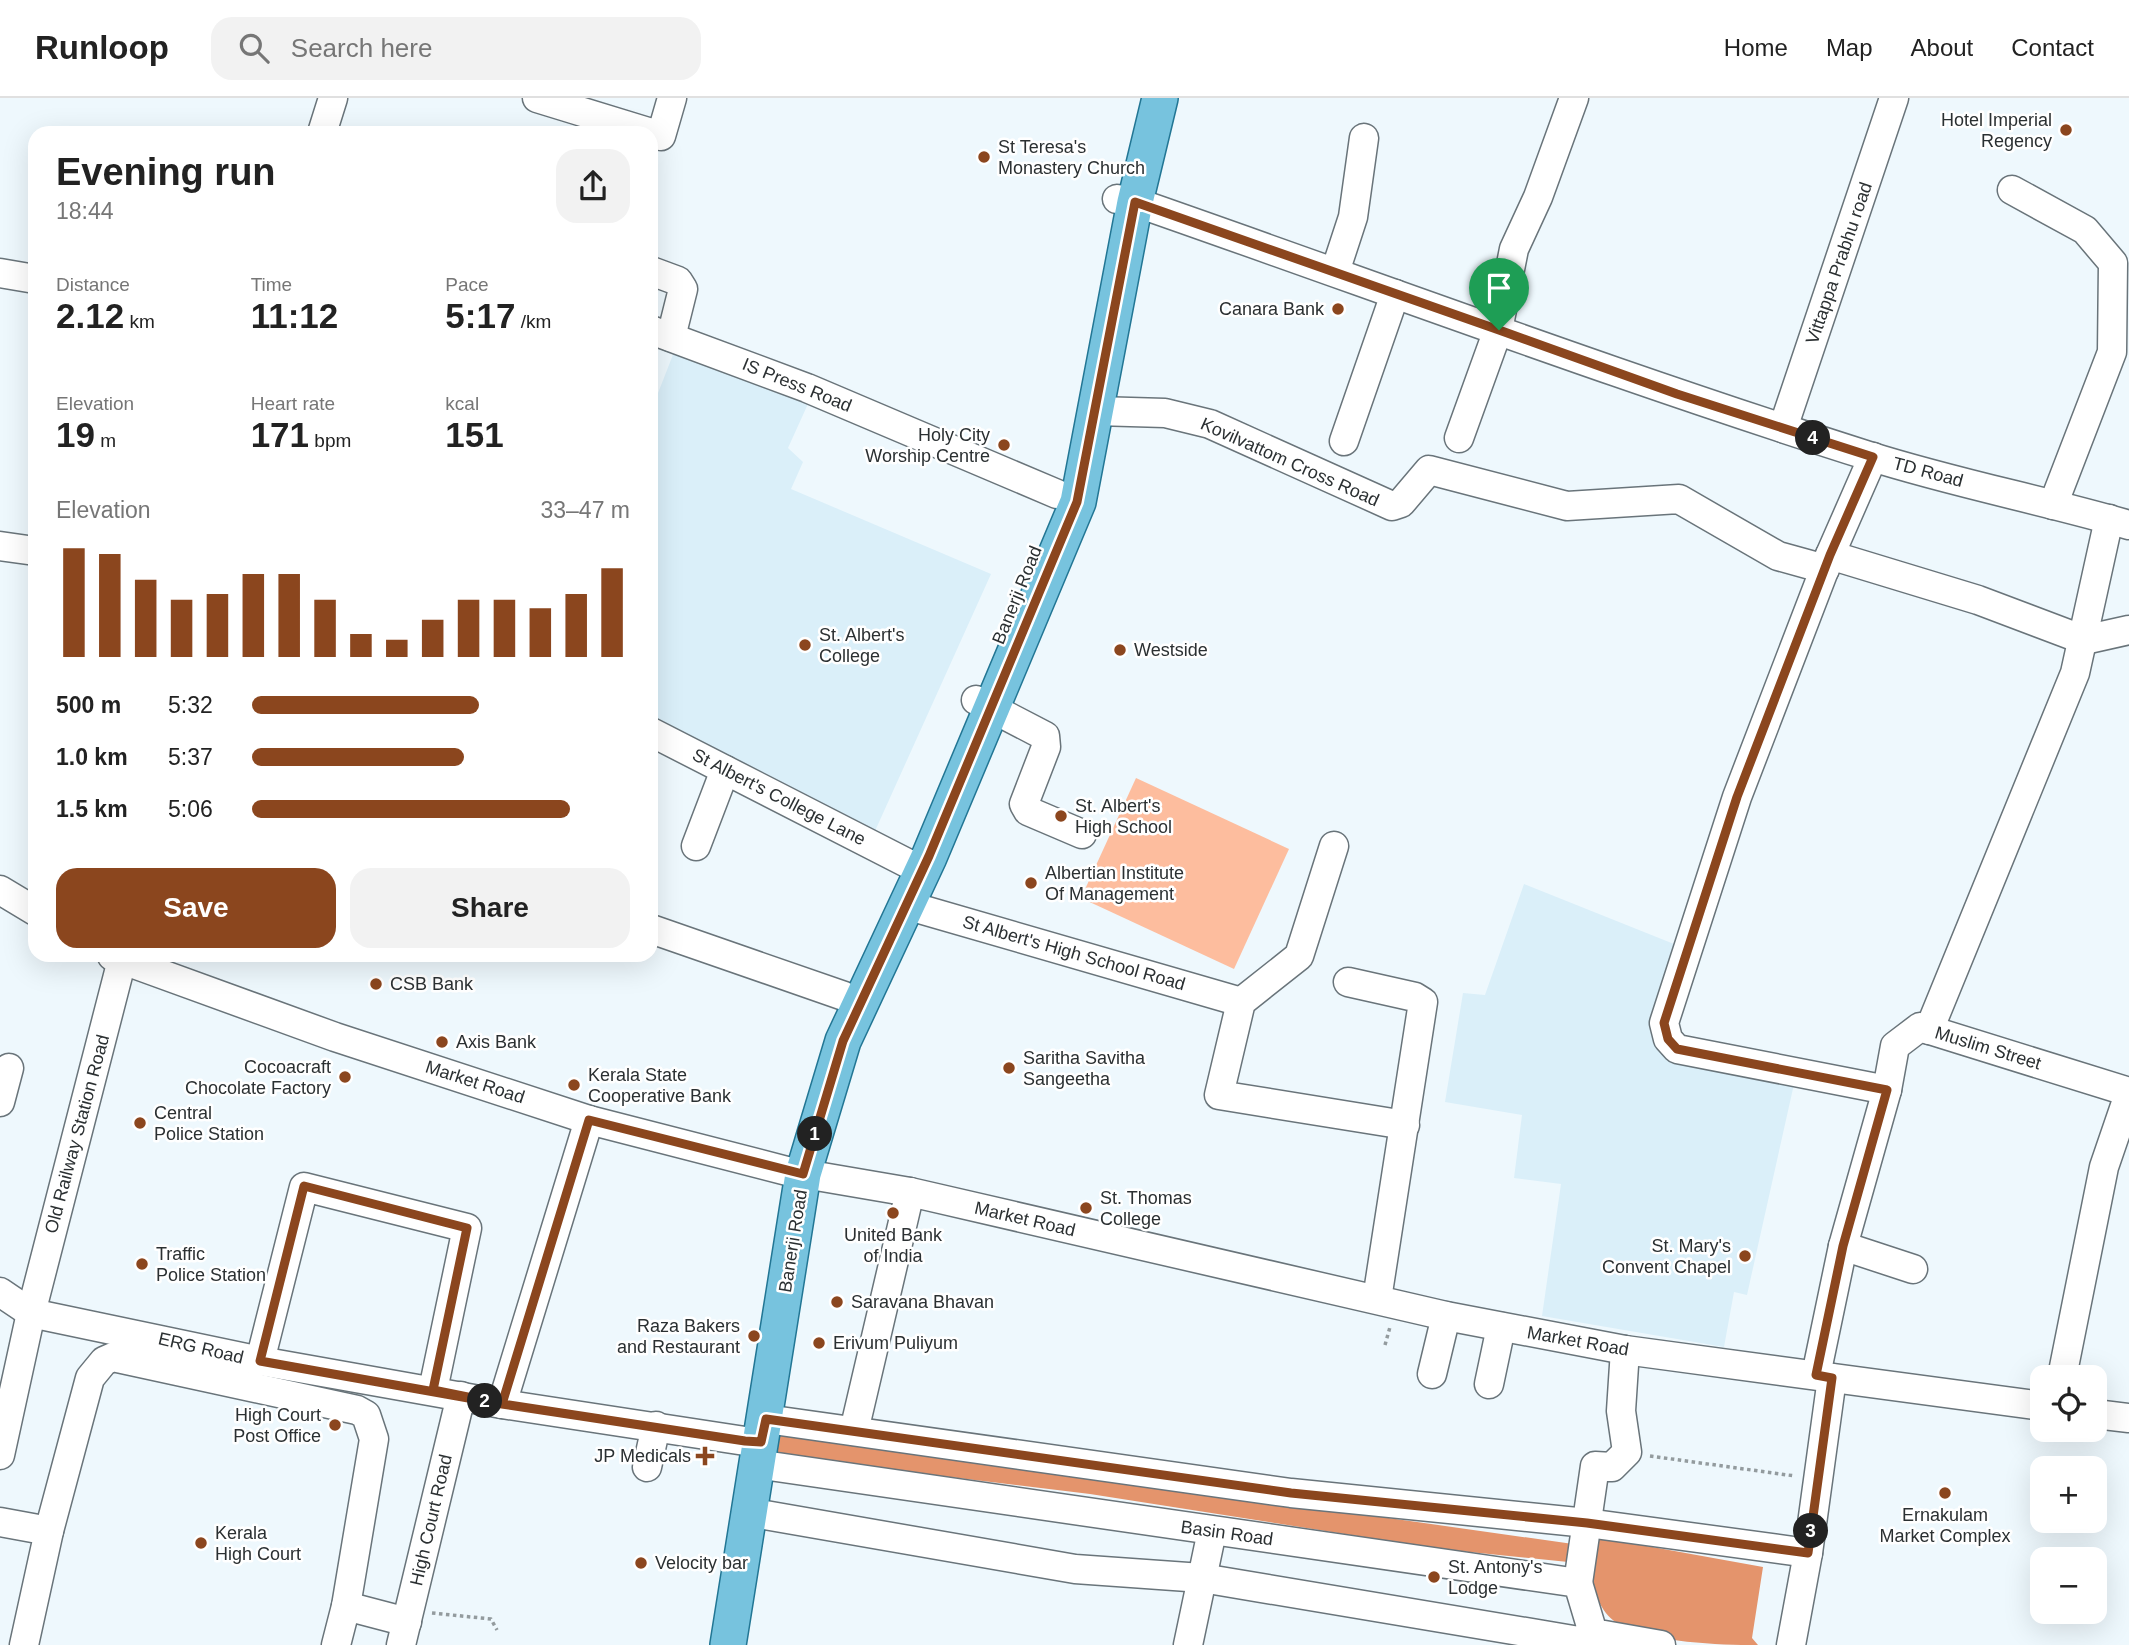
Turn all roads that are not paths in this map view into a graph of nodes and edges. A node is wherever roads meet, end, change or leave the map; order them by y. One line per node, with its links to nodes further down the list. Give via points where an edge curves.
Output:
1 (333, 98): 8 (street)
2 (537, 98): 9 (street)
3 (672, 98): 10 (street)
4 (1136, 98): 13 (main road, Banerji Road)
5 (1160, 98): 13 (main road, Banerji Road)
6 (1574, 98): 19 (street, via 1514,249)
7 (1895, 98): 22 (street, Vittappa Prabhu road)
8 (325, 126)
9 (631, 126)
10 (658, 134)
11 (1364, 138): 14 (street, via 1353,217)
12 (2012, 190): 27 (street, via 2085,230 2113,263 2112,352)
13 (1126, 201): 14 (street, TD Road); 21 (main road, Banerji Road); 26 (main road, Banerji Road)
14 (1335, 272): 18 (street, TD Road)
15 (0, 273): 17 (street)
16 (658, 274): 20 (street, via 678,281 683,289)
17 (28, 278)
18 (1395, 293): 19 (street, TD Road); 24 (street)
19 (1499, 330): 22 (street, TD Road); 23 (street)
20 (661, 333): 26 (street, IS Press Road, via 807,388)
21 (1096, 411): 31 (street, Kovilvattom Cross Road, via 1165,413 1210,424 1392,506 1401,503 1429,470 1567,506 1679,499 1778,556); 34 (main road, Banerji Road, via 1077,502)
22 (1783, 428): 25 (street, TD Road)
23 (1459, 438)
24 (1344, 441)
25 (1873, 457): 27 (street, TD Road); 31 (street)
26 (1057, 494): 34 (main road, Banerji Road)
27 (2053, 505): 28 (street, TD Road)
28 (2119, 522): 33 (street)
29 (0, 546): 30 (street)
30 (28, 550)
31 (1828, 562): 33 (street, via 1978,600); 52 (street, via 1737,797 1664,1023 1668,1039 1677,1049)
32 (2129, 631): 33 (street)
33 (2084, 640): 50 (street, via 2075,673)
34 (984, 704): 37 (street, via 1045,736 1046,747 1024,804 1028,811); 40 (main road, Banerji Road); 42 (main road, Banerji Road)
35 (658, 736): 36 (street, St Albert's College Lane)
36 (725, 770): 38 (street); 40 (street, St Albert's College Lane)
37 (1082, 834)
38 (696, 846)
39 (1335, 846): 49 (street, via 1299,956)
40 (907, 863): 48 (main road, Banerji Road)
41 (0, 890): 43 (street)
42 (906, 905): 49 (street, St Albert's High School Road); 57 (main road, Banerji Road, via 843,1041)
43 (28, 907)
44 (658, 931): 48 (street)
45 (118, 962): 63 (street, Old Railway Station Road)
46 (132, 962): 55 (street, Market Road, via 335,1037)
47 (1348, 982): 56 (street, via 1423,1002)
48 (844, 996): 57 (main road, Banerji Road, via 829,1031)
49 (1241, 1002): 56 (street, via 1219,1095)
50 (1929, 1030): 52 (street, Muslim Street, via 1920,1027 1895,1046); 53 (street, Muslim Street)
51 (9, 1068): 54 (street)
52 (1887, 1090): 59 (street, Muslim Street)
53 (2129, 1093): 68 (street, via 2104,1167)
54 (0, 1102)
55 (589, 1120): 57 (street, Market Road); 74 (street)
56 (1405, 1125): 62 (street)
57 (795, 1172): 58 (street, Market Road); 80 (main road, Banerji Road)
58 (910, 1192): 62 (street, Market Road); 79 (street)
59 (1843, 1246): 60 (street); 70 (street, Muslim Street)
60 (1913, 1269)
61 (0, 1292): 63 (street)
62 (1377, 1299): 64 (street, Market Road)
63 (31, 1313): 67 (street, ERG Road); 81 (street, Old Railway Station Road)
64 (1446, 1316): 65 (street, Market Road); 69 (street)
65 (1501, 1327): 66 (street, Market Road); 71 (street)
66 (1625, 1350): 70 (street, Market Road); 85 (street, via 1621,1411 1627,1452 1612,1467 1595,1466)
67 (260, 1361): 72 (street, ERG Road); 72 (street, via 304,1186 467,1228)
68 (2064, 1365)
69 (1432, 1374)
70 (1824, 1376): 75 (street, Market Road); 88 (street, Muslim Street, via 1819,1479)
71 (1489, 1384)
72 (433, 1390): 73 (street, ERG Road)
73 (461, 1396): 74 (street, ERG Road); 92 (street, High Court Road)
74 (502, 1404): 78 (street, ERG Road)
75 (2030, 1404)
76 (2107, 1415): 77 (street)
77 (2129, 1418)
78 (656, 1426): 80 (street, ERG Road); 82 (street)
79 (854, 1431): 80 (street); 85 (street, via 1291,1493)
80 (753, 1441): 83 (main road, Banerji Road); 87 (street, Basin Road); 96 (main road, Banerji Road)
81 (0, 1455)
82 (647, 1467)
83 (748, 1512): 89 (street, via 1075,1569); 97 (main road, Banerji Road)
84 (0, 1522): 86 (street)
85 (1587, 1523): 88 (street); 90 (street)
86 (49, 1531): 91 (street, via 90,1378 113,1357 357,1410 366,1415 374,1439); 94 (street)
87 (1212, 1531): 89 (street); 90 (street, Basin Road)
88 (1808, 1553): 100 (street, Muslim Street)
89 (1202, 1578): 93 (street, via 1579,1641); 98 (street)
90 (1578, 1583): 93 (street)
91 (346, 1606): 92 (street); 95 (street)
92 (406, 1626)
93 (1592, 1633): 99 (street)
94 (24, 1645)
95 (336, 1645)
96 (712, 1645)
97 (728, 1645)
98 (1188, 1645)
99 (1661, 1645)
100 (1791, 1645)

